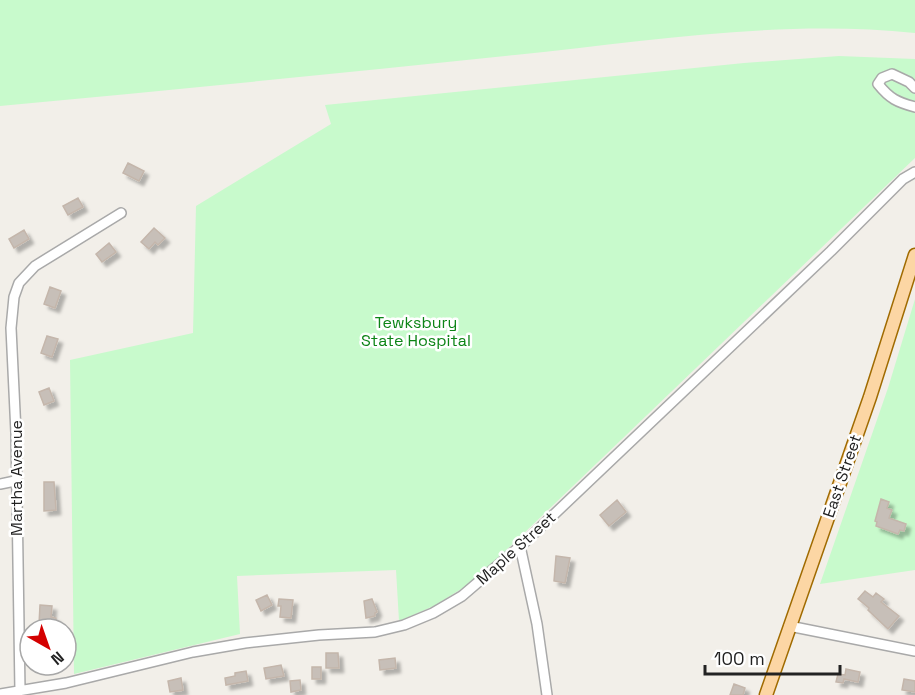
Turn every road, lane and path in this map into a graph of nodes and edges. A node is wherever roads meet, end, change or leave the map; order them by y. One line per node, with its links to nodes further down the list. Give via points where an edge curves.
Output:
1 (915, 88): 2 (street, via 892,74 878,84 888,96)
2 (915, 107)
3 (915, 172): 8 (street, Maple Street, via 903,179)
4 (120, 213): 6 (street, Martha Avenue, via 46,257 16,290 11,328)
5 (915, 255): 9 (main road, East Street, via 870,397)
6 (15, 481): 7 (street); 11 (street, Martha Avenue)
7 (0, 484)
8 (520, 546): 11 (street, Maple Street, via 462,596 404,625 375,632 236,645); 13 (street)
9 (789, 626): 10 (street); 14 (main road, East Street)
10 (915, 651)
11 (20, 691): 12 (street, Maple Street)
12 (0, 694)
13 (547, 695)
14 (766, 695)

